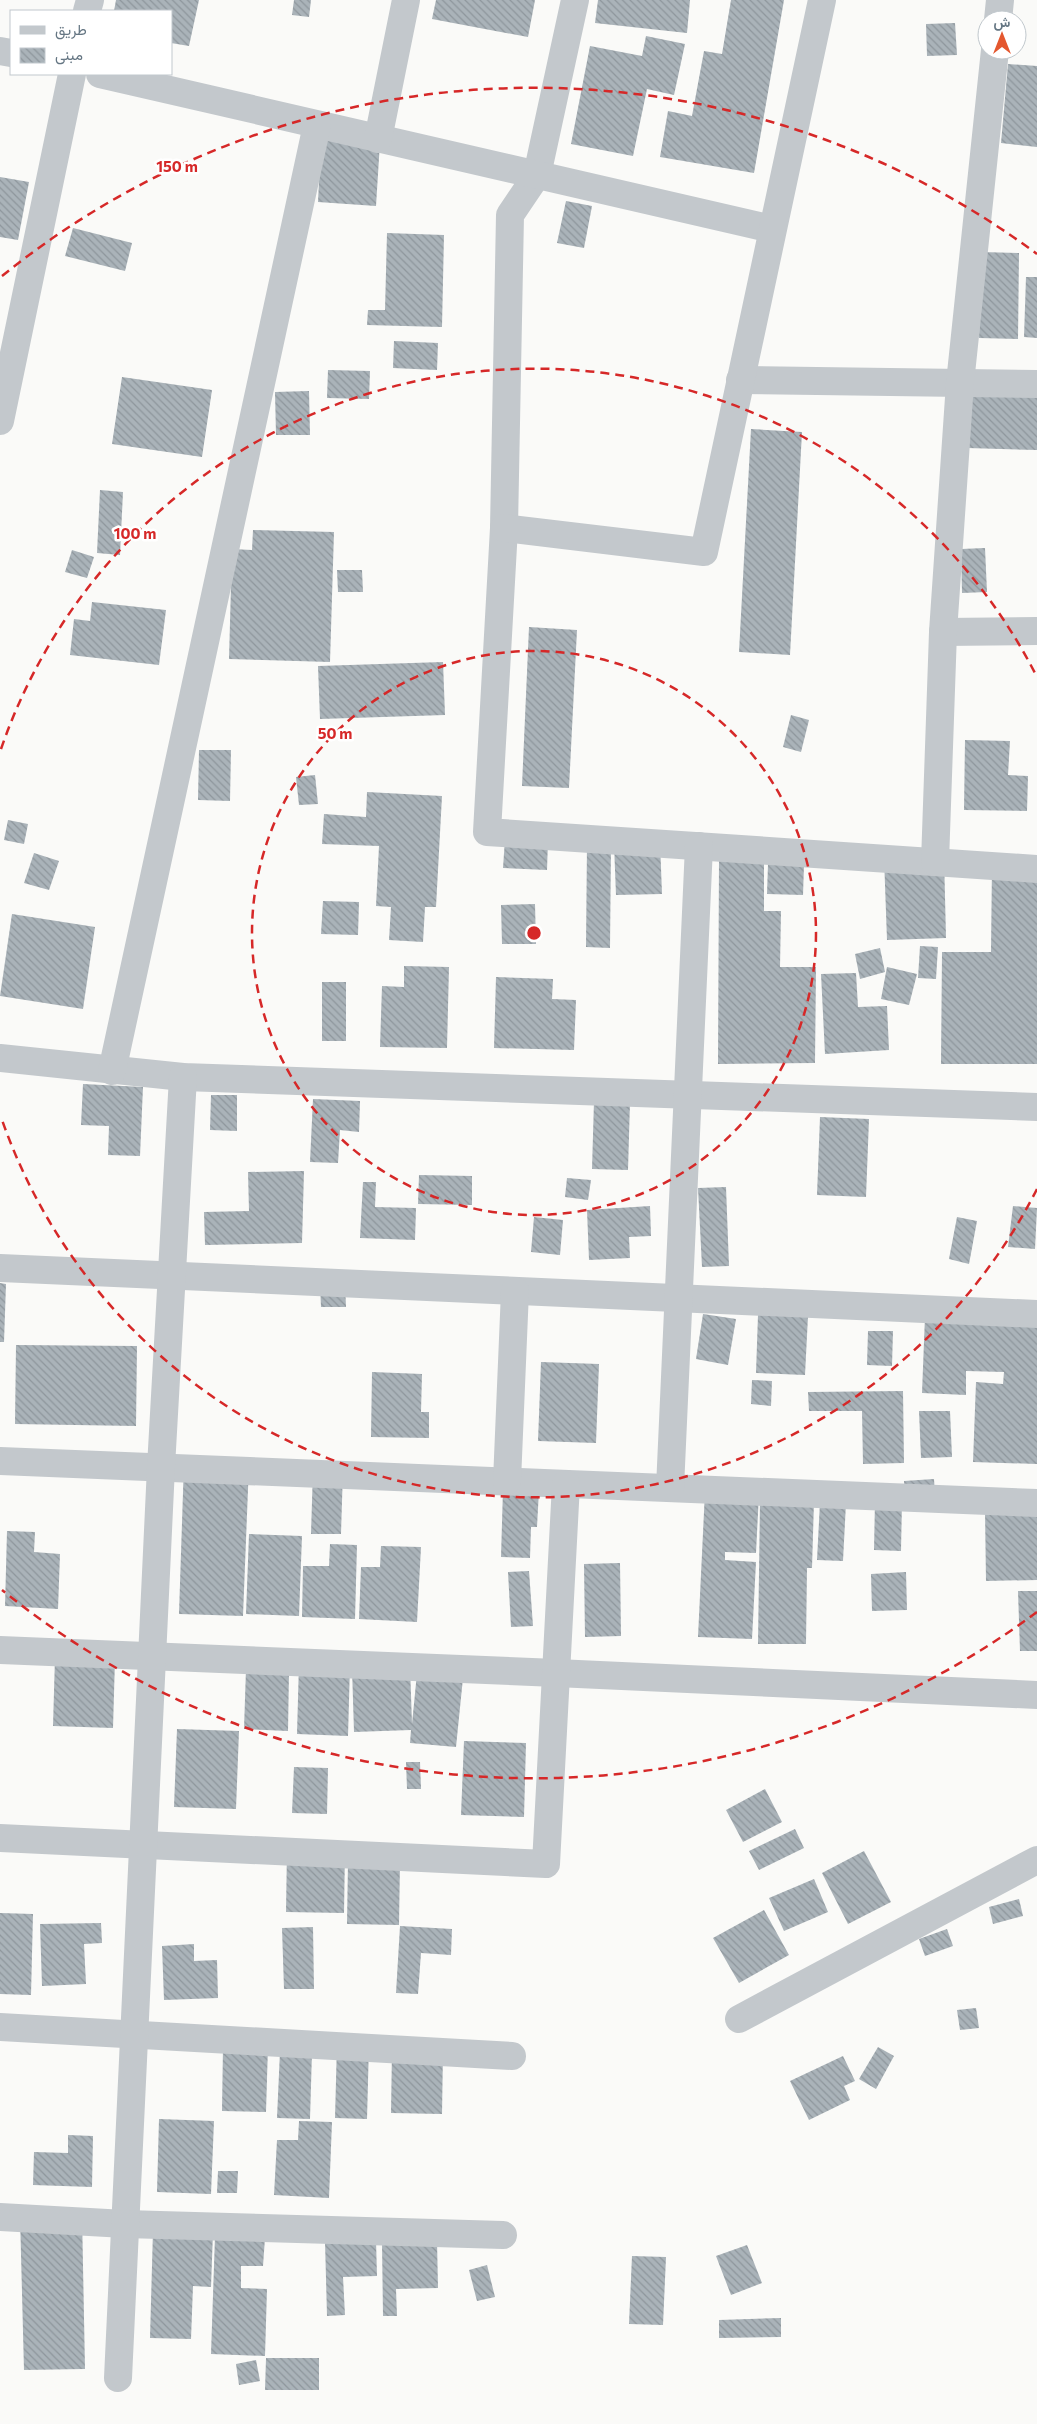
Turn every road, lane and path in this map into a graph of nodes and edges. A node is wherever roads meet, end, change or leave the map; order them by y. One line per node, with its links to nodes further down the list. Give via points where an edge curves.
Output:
1 (406, 0): 8 (street)
2 (575, 0): 9 (street)
3 (822, 0): 10 (street)
4 (994, 60): 12 (street)
5 (72, 75): 14 (street)
6 (104, 75): 7 (street)
7 (317, 125): 8 (street); 22 (street)
8 (378, 139): 9 (street)
9 (538, 175): 10 (street); 15 (street, via 510,215)
10 (772, 229): 11 (street)
11 (740, 380): 12 (street); 15 (street, via 704,552)
12 (960, 383): 13 (street); 17 (street)
13 (1037, 384)
14 (0, 422)
15 (504, 528): 18 (street, via 487,832)
16 (1037, 631): 17 (street)
17 (943, 632): 19 (street)
18 (699, 846): 19 (street); 24 (street)
19 (935, 862): 20 (street)
20 (1037, 869)
21 (0, 1058): 22 (street)
22 (112, 1071): 23 (street)
23 (184, 1077): 24 (street); 27 (street)
24 (687, 1095): 25 (street); 29 (street)
25 (1037, 1107)
26 (0, 1268): 27 (street)
27 (171, 1276): 28 (street); 32 (street)
28 (515, 1291): 29 (street); 33 (street)
29 (680, 1299): 30 (street); 35 (street)
30 (1037, 1314)
31 (0, 1461): 32 (street)
32 (161, 1468): 33 (street); 38 (street)
33 (507, 1481): 34 (street)
34 (566, 1484): 35 (street); 39 (street)
35 (670, 1488): 36 (street)
36 (1037, 1503)
37 (0, 1650): 38 (street)
38 (152, 1656): 39 (street); 42 (street)
39 (556, 1672): 40 (street); 42 (street, via 546,1864)
40 (1037, 1695)
41 (0, 1838): 42 (street)
42 (143, 1844): 46 (street)
43 (1037, 1860): 44 (street)
44 (739, 2019)
45 (0, 2027): 46 (street)
46 (134, 2035): 47 (street); 49 (street)
47 (512, 2056)
48 (0, 2217): 49 (street)
49 (126, 2224): 50 (street); 51 (street)
50 (503, 2235)
51 (118, 2378)

